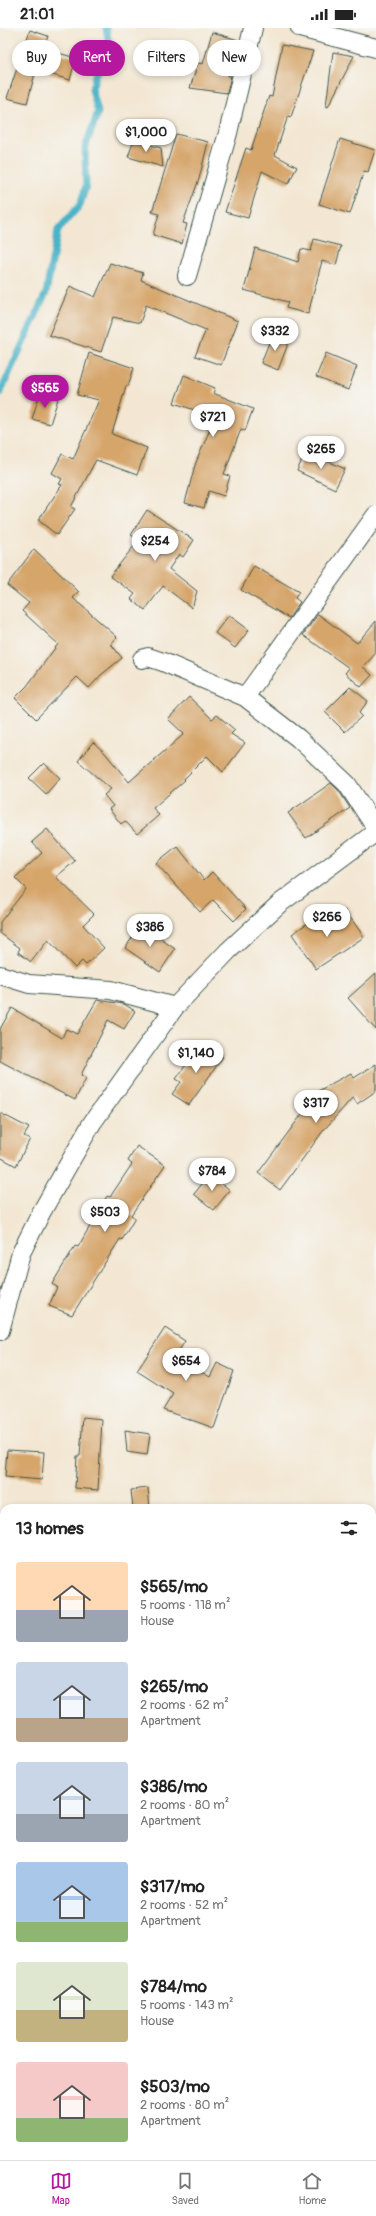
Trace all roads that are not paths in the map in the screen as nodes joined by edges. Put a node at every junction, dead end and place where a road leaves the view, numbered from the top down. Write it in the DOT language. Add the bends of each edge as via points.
graph roads {
  1 [pos="253,28"];
  2 [pos="300,28"];
  3 [pos="376,48"];
  4 [pos="187,276"];
  5 [pos="376,515"];
  6 [pos="142,659"];
  7 [pos="245,697"];
  8 [pos="376,828"];
  9 [pos="376,832"];
  10 [pos="0,975"];
  11 [pos="175,1007"];
  12 [pos="0,1330"];
  1 -- 4 [label="street" via="228,133"];
  2 -- 3 [label="street"];
  5 -- 7 [label="street"];
  6 -- 7 [label="street" via="148,657 163,662"];
  7 -- 8 [label="street" via="298,738 347,784"];
  9 -- 11 [label="street" via="279,904 228,951"];
  10 -- 11 [label="street" via="28,984 111,990"];
  11 -- 12 [label="street" via="92,1123 42,1211 21,1253"];
}
